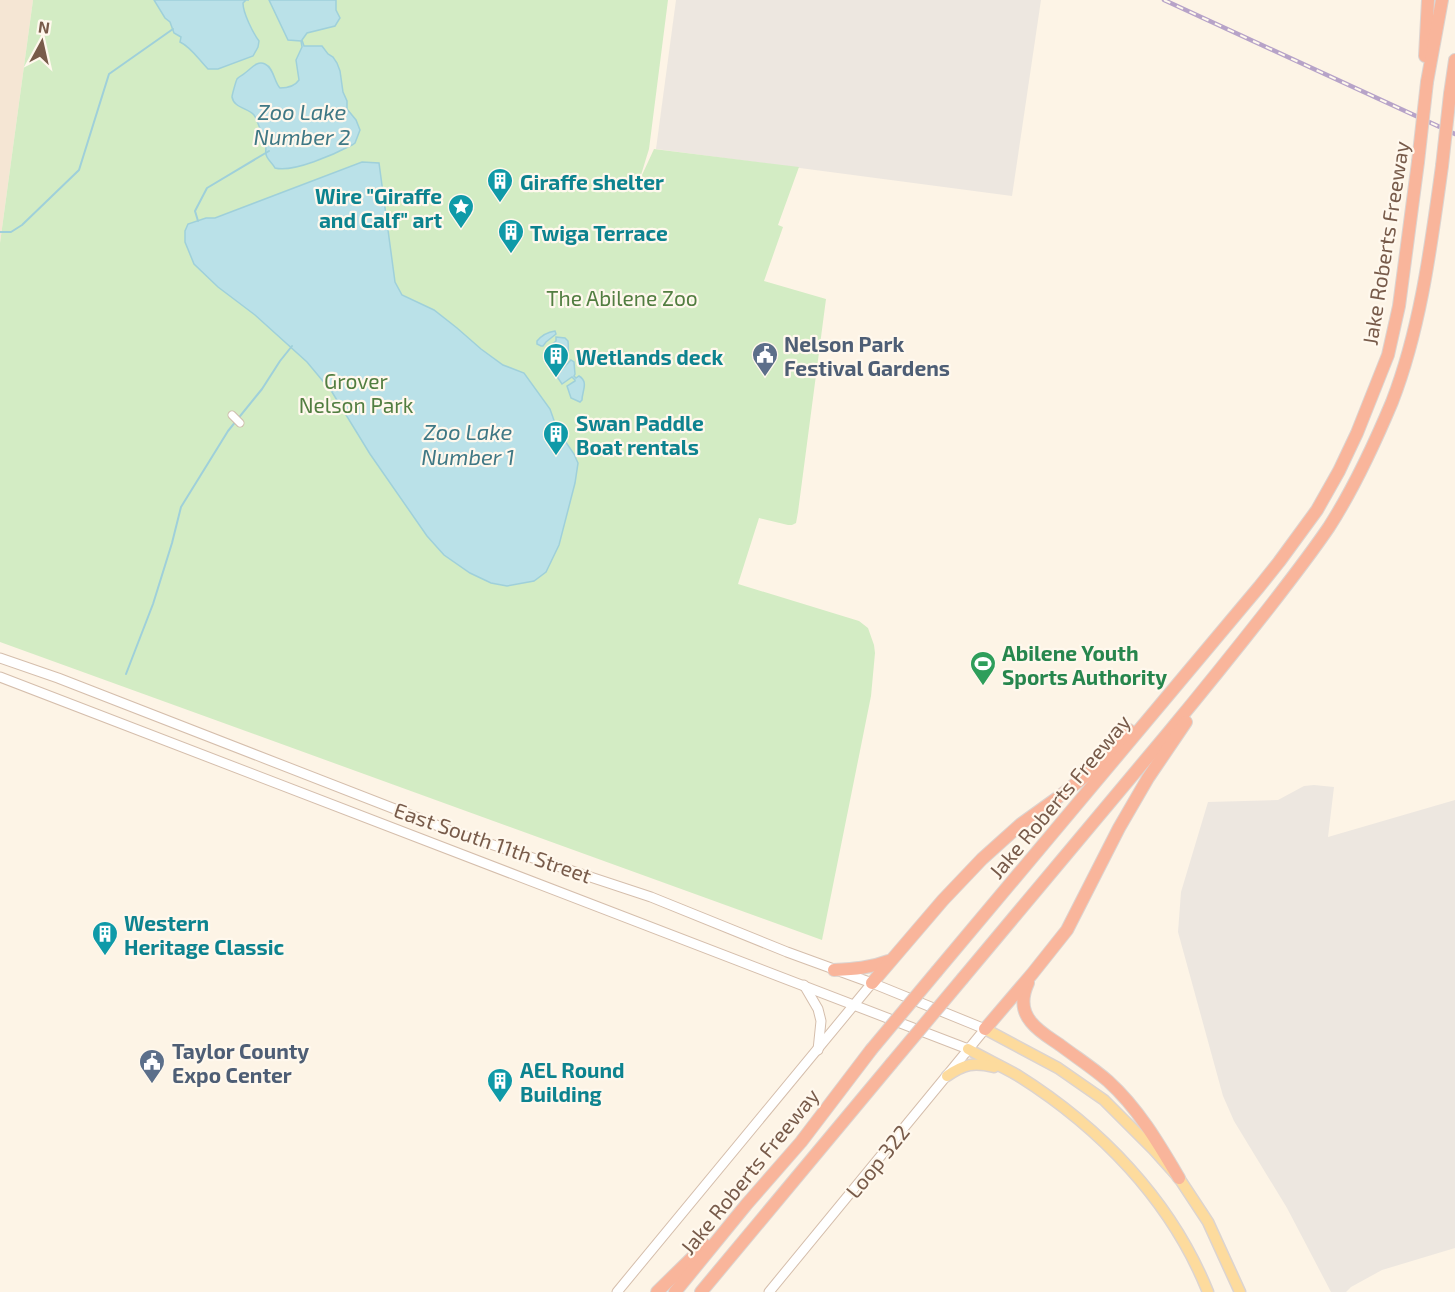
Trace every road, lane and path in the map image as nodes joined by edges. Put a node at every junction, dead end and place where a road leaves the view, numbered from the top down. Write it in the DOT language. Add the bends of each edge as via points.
graph roads {
  1 [pos="1428,0"];
  2 [pos="1442,0"];
  3 [pos="1455,60"];
  4 [pos="1427,82"];
  5 [pos="1453,98"];
  6 [pos="232,415"];
  7 [pos="240,423"];
  8 [pos="0,658"];
  9 [pos="1197,660"];
  10 [pos="1228,661"];
  11 [pos="0,676"];
  12 [pos="892,959"];
  13 [pos="834,970"];
  14 [pos="1032,974"];
  15 [pos="872,983"];
  16 [pos="804,985"];
  17 [pos="855,1004"];
  18 [pos="985,1029"];
  19 [pos="968,1049"];
  20 [pos="818,1050"];
  21 [pos="1007,1070"];
  22 [pos="947,1076"];
  23 [pos="1179,1178"];
  24 [pos="747,1205"];
  25 [pos="617,1292"];
  26 [pos="657,1292"];
  27 [pos="675,1292"];
  28 [pos="701,1292"];
  29 [pos="769,1292"];
  30 [pos="1208,1292"];
  31 [pos="1240,1292"];
  1 -- 4 [label="highway"];
  2 -- 4 [label="highway, Jake Roberts Freeway"];
  3 -- 5 [label="highway, Jake Roberts Freeway"];
  4 -- 9 [label="highway, Jake Roberts Freeway, bridge" via="1399,306 1388,355 1357,433 1317,510"];
  5 -- 10 [label="highway, Jake Roberts Freeway, bridge" via="1419,309 1392,399 1356,480 1329,526"];
  6 -- 7 [label="street"];
  8 -- 13 [label="main road, East South 11th Street" via="454,832 651,897"];
  9 -- 12 [label="highway" via="1084,777 1020,824 982,859"];
  9 -- 24 [label="highway, Jake Roberts Freeway, bridge" via="871,1050"];
  10 -- 14 [label="highway" via="1148,778 1067,930"];
  10 -- 28 [label="highway, Jake Roberts Freeway, bridge"];
  11 -- 16 [label="main road, East South 11th Street"];
  12 -- 13 [label="highway" via="860,969"];
  12 -- 15 [label="highway"];
  13 -- 15 [label="main road, East South 11th Street"];
  14 -- 18 [label="highway"];
  14 -- 23 [label="highway" via="1023,994 1030,1021 1125,1098"];
  15 -- 17 [label="main road"];
  15 -- 18 [label="main road, East South 11th Street"];
  16 -- 17 [label="main road, East South 11th Street"];
  16 -- 20 [label="main road" via="821,1021"];
  17 -- 19 [label="main road, East South 11th Street"];
  17 -- 20 [label="main road"];
  18 -- 19 [label="main road, Loop 322"];
  18 -- 23 [label="main road" via="1058,1068 1104,1100"];
  19 -- 21 [label="main road"];
  19 -- 22 [label="main road, Loop 322"];
  20 -- 25 [label="main road"];
  21 -- 22 [label="main road" via="971,1064"];
  21 -- 30 [label="main road" via="1051,1098 1107,1143 1171,1221"];
  22 -- 29 [label="main road, Loop 322"];
  23 -- 31 [label="main road" via="1208,1222"];
  24 -- 26 [label="highway"];
  24 -- 27 [label="highway, Jake Roberts Freeway"];
}
